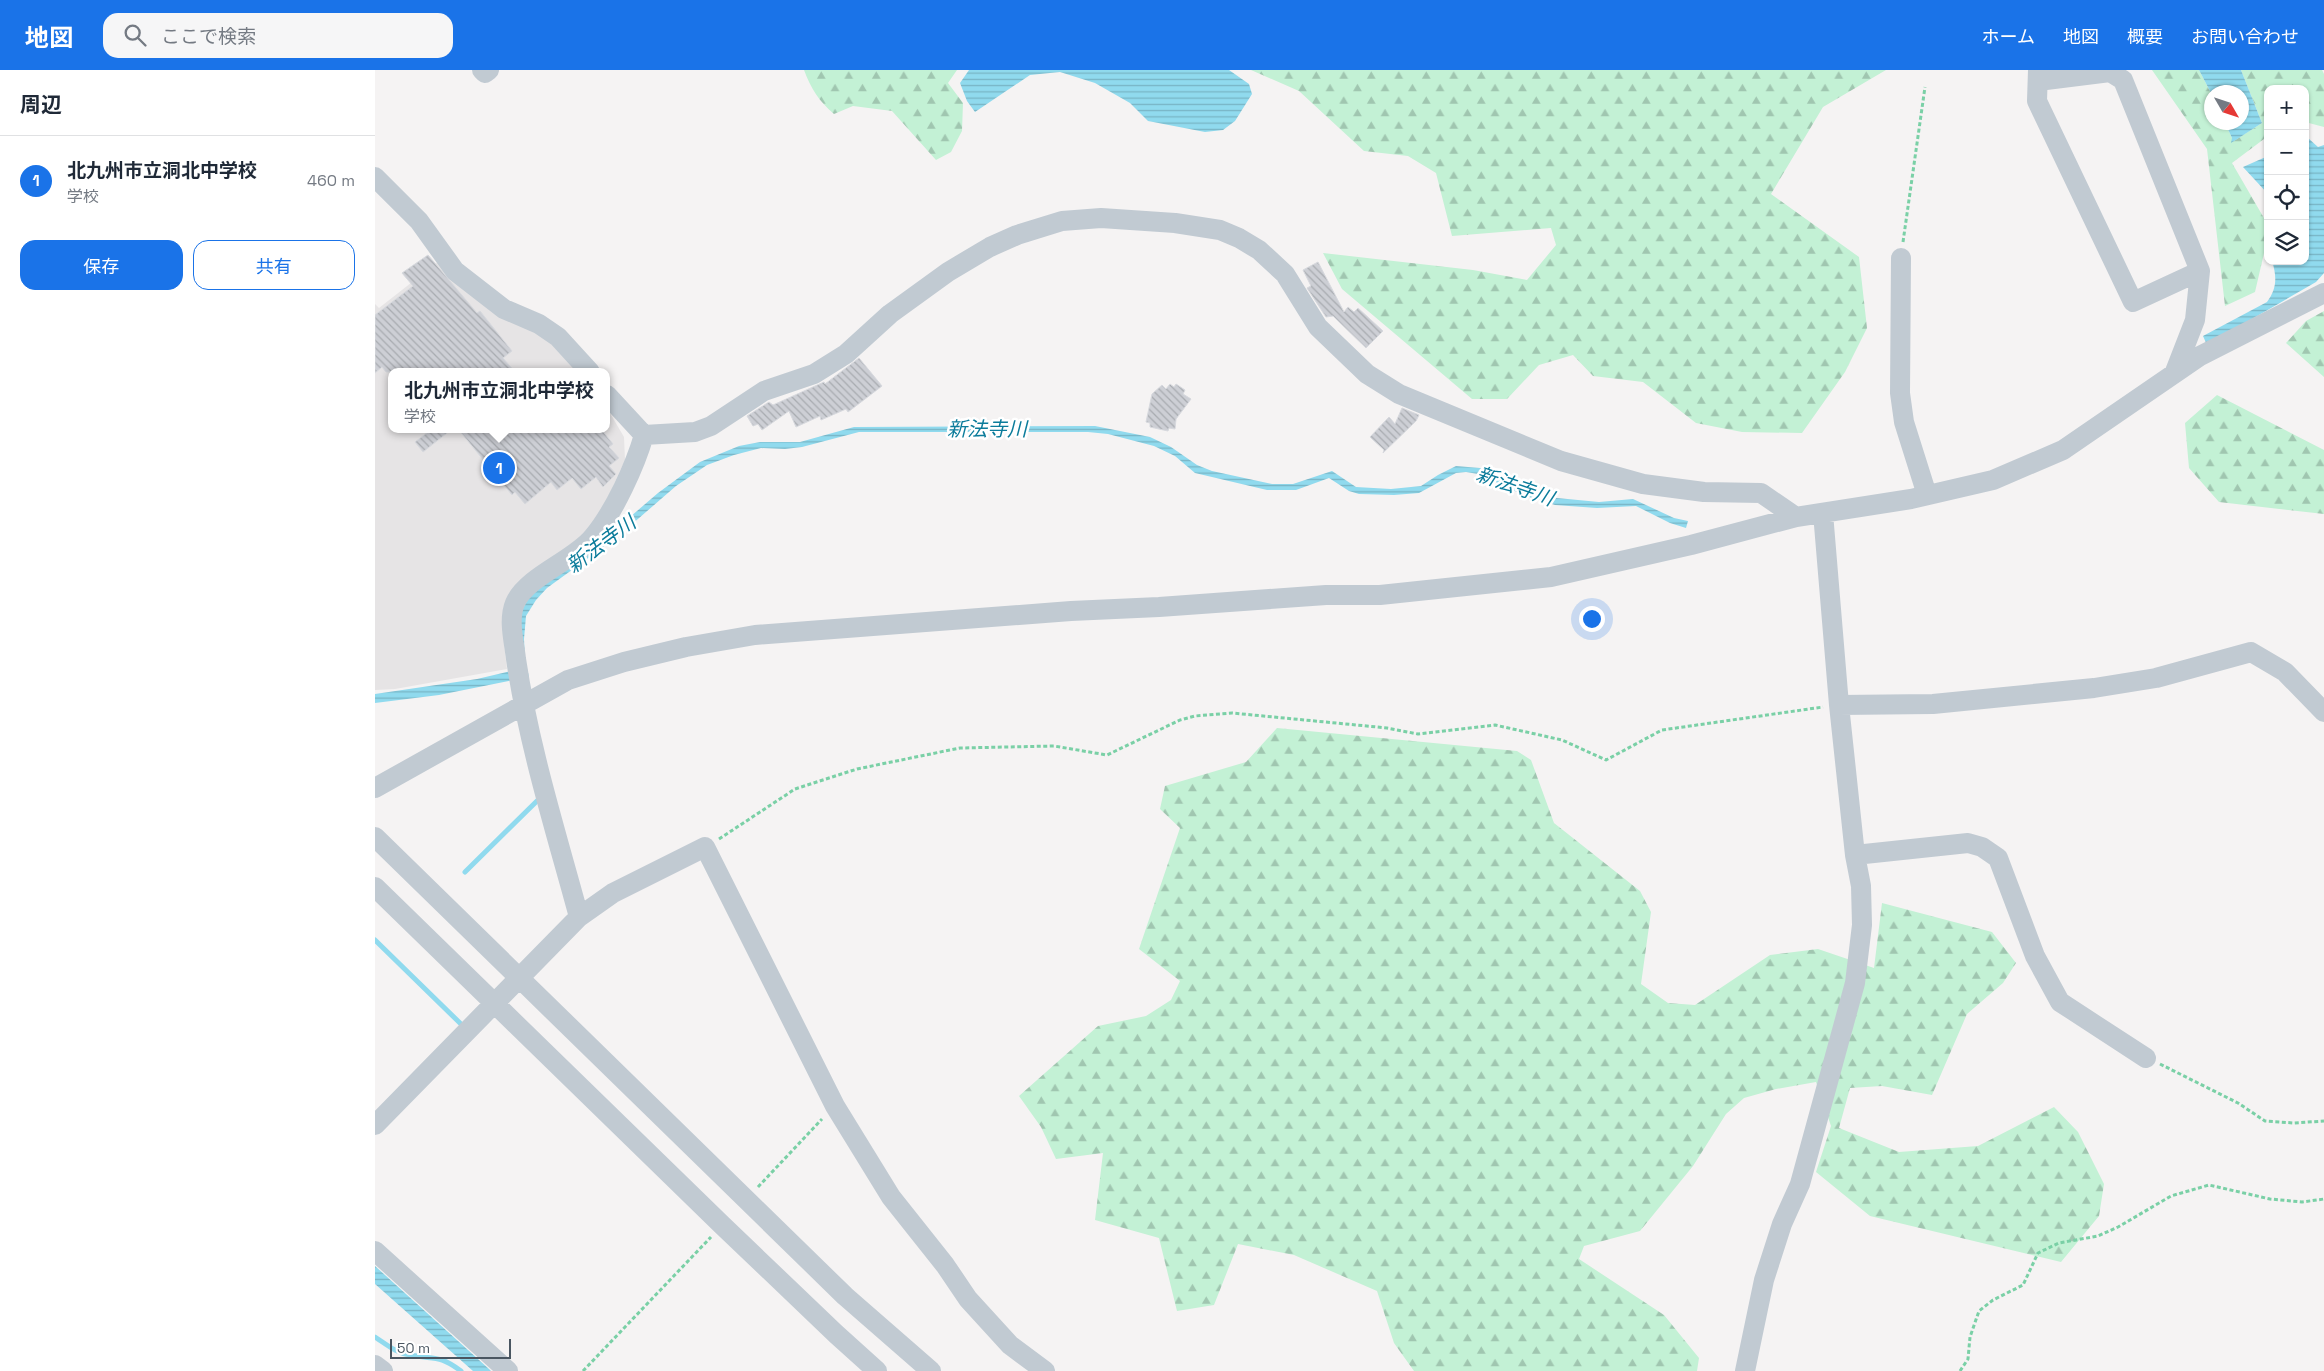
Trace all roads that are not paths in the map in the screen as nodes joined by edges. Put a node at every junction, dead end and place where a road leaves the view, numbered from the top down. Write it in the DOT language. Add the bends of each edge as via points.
graph roads {
  1 [pos="481,70"];
  2 [pos="489,70"];
  3 [pos="2038,75"];
  4 [pos="375,177"];
  5 [pos="1901,258"];
  6 [pos="2200,271"];
  7 [pos="2324,293"];
  8 [pos="586,368"];
  9 [pos="2174,374"];
  10 [pos="610,397"];
  11 [pos="644,435"];
  12 [pos="1927,495"];
  13 [pos="1823,513"];
  14 [pos="1796,517"];
  15 [pos="1839,705"];
  16 [pos="523,706"];
  17 [pos="2324,712"];
  18 [pos="375,788"];
  19 [pos="375,837"];
  20 [pos="1855,855"];
  21 [pos="375,887"];
  22 [pos="579,918"];
  23 [pos="519,976"];
  24 [pos="496,1003"];
  25 [pos="2146,1058"];
  26 [pos="375,1125"];
  27 [pos="375,1251"];
  28 [pos="375,1365"];
  29 [pos="383,1371"];
  30 [pos="508,1371"];
  31 [pos="877,1371"];
  32 [pos="931,1371"];
  33 [pos="1045,1371"];
  34 [pos="1745,1371"];
  1 -- 2 [label="street" via="485,73"];
  3 -- 6 [label="street" via="2110,72 2123,80"];
  3 -- 6 [label="street" via="2037,101 2133,302"];
  4 -- 8 [label="street" via="419,221 455,271 504,309 539,324 558,337"];
  5 -- 12 [label="street" via="1900,393 1905,422"];
  6 -- 9 [label="street" via="2195,320"];
  7 -- 9 [label="street" via="2199,356"];
  9 -- 12 [label="street" via="2063,450 1993,480"];
  10 -- 11 [label="street"];
  11 -- 14 [label="street" via="695,432 711,426 764,391 814,374 846,354 890,314 948,272 1017,235 1062,221 1101,218 1166,222 1220,230 1259,250 1285,274 1318,327 1367,374 1399,394 1561,461 1643,484 1704,492 1761,493"];
  11 -- 16 [label="street" via="623,487 593,538 533,582 515,602 511,623"];
  12 -- 13 [label="street"];
  13 -- 14 [label="street"];
  13 -- 15 [label="street"];
  14 -- 16 [label="street" via="1618,562 1533,579 1381,595 1326,595 1071,611 755,636 686,647 624,662 568,680"];
  15 -- 17 [label="street" via="1933,704 2094,688 2156,678 2251,652 2285,672"];
  15 -- 20 [label="street"];
  16 -- 18 [label="street"];
  16 -- 22 [label="street"];
  19 -- 23 [label="street"];
  20 -- 25 [label="street" via="1968,843 1982,847 1998,858 2035,956 2060,1002"];
  20 -- 34 [label="street" via="1861,886 1862,925 1855,983 1800,1184 1782,1224 1764,1280"];
  21 -- 24 [label="street"];
  22 -- 23 [label="street"];
  22 -- 33 [label="street" via="613,893 705,847 835,1106 891,1197 968,1299 1011,1345"];
  23 -- 24 [label="street"];
  23 -- 32 [label="street" via="845,1296"];
  24 -- 26 [label="street"];
  24 -- 31 [label="street" via="721,1225"];
  27 -- 30 [label="street"];
  28 -- 29 [label="street"];
}
